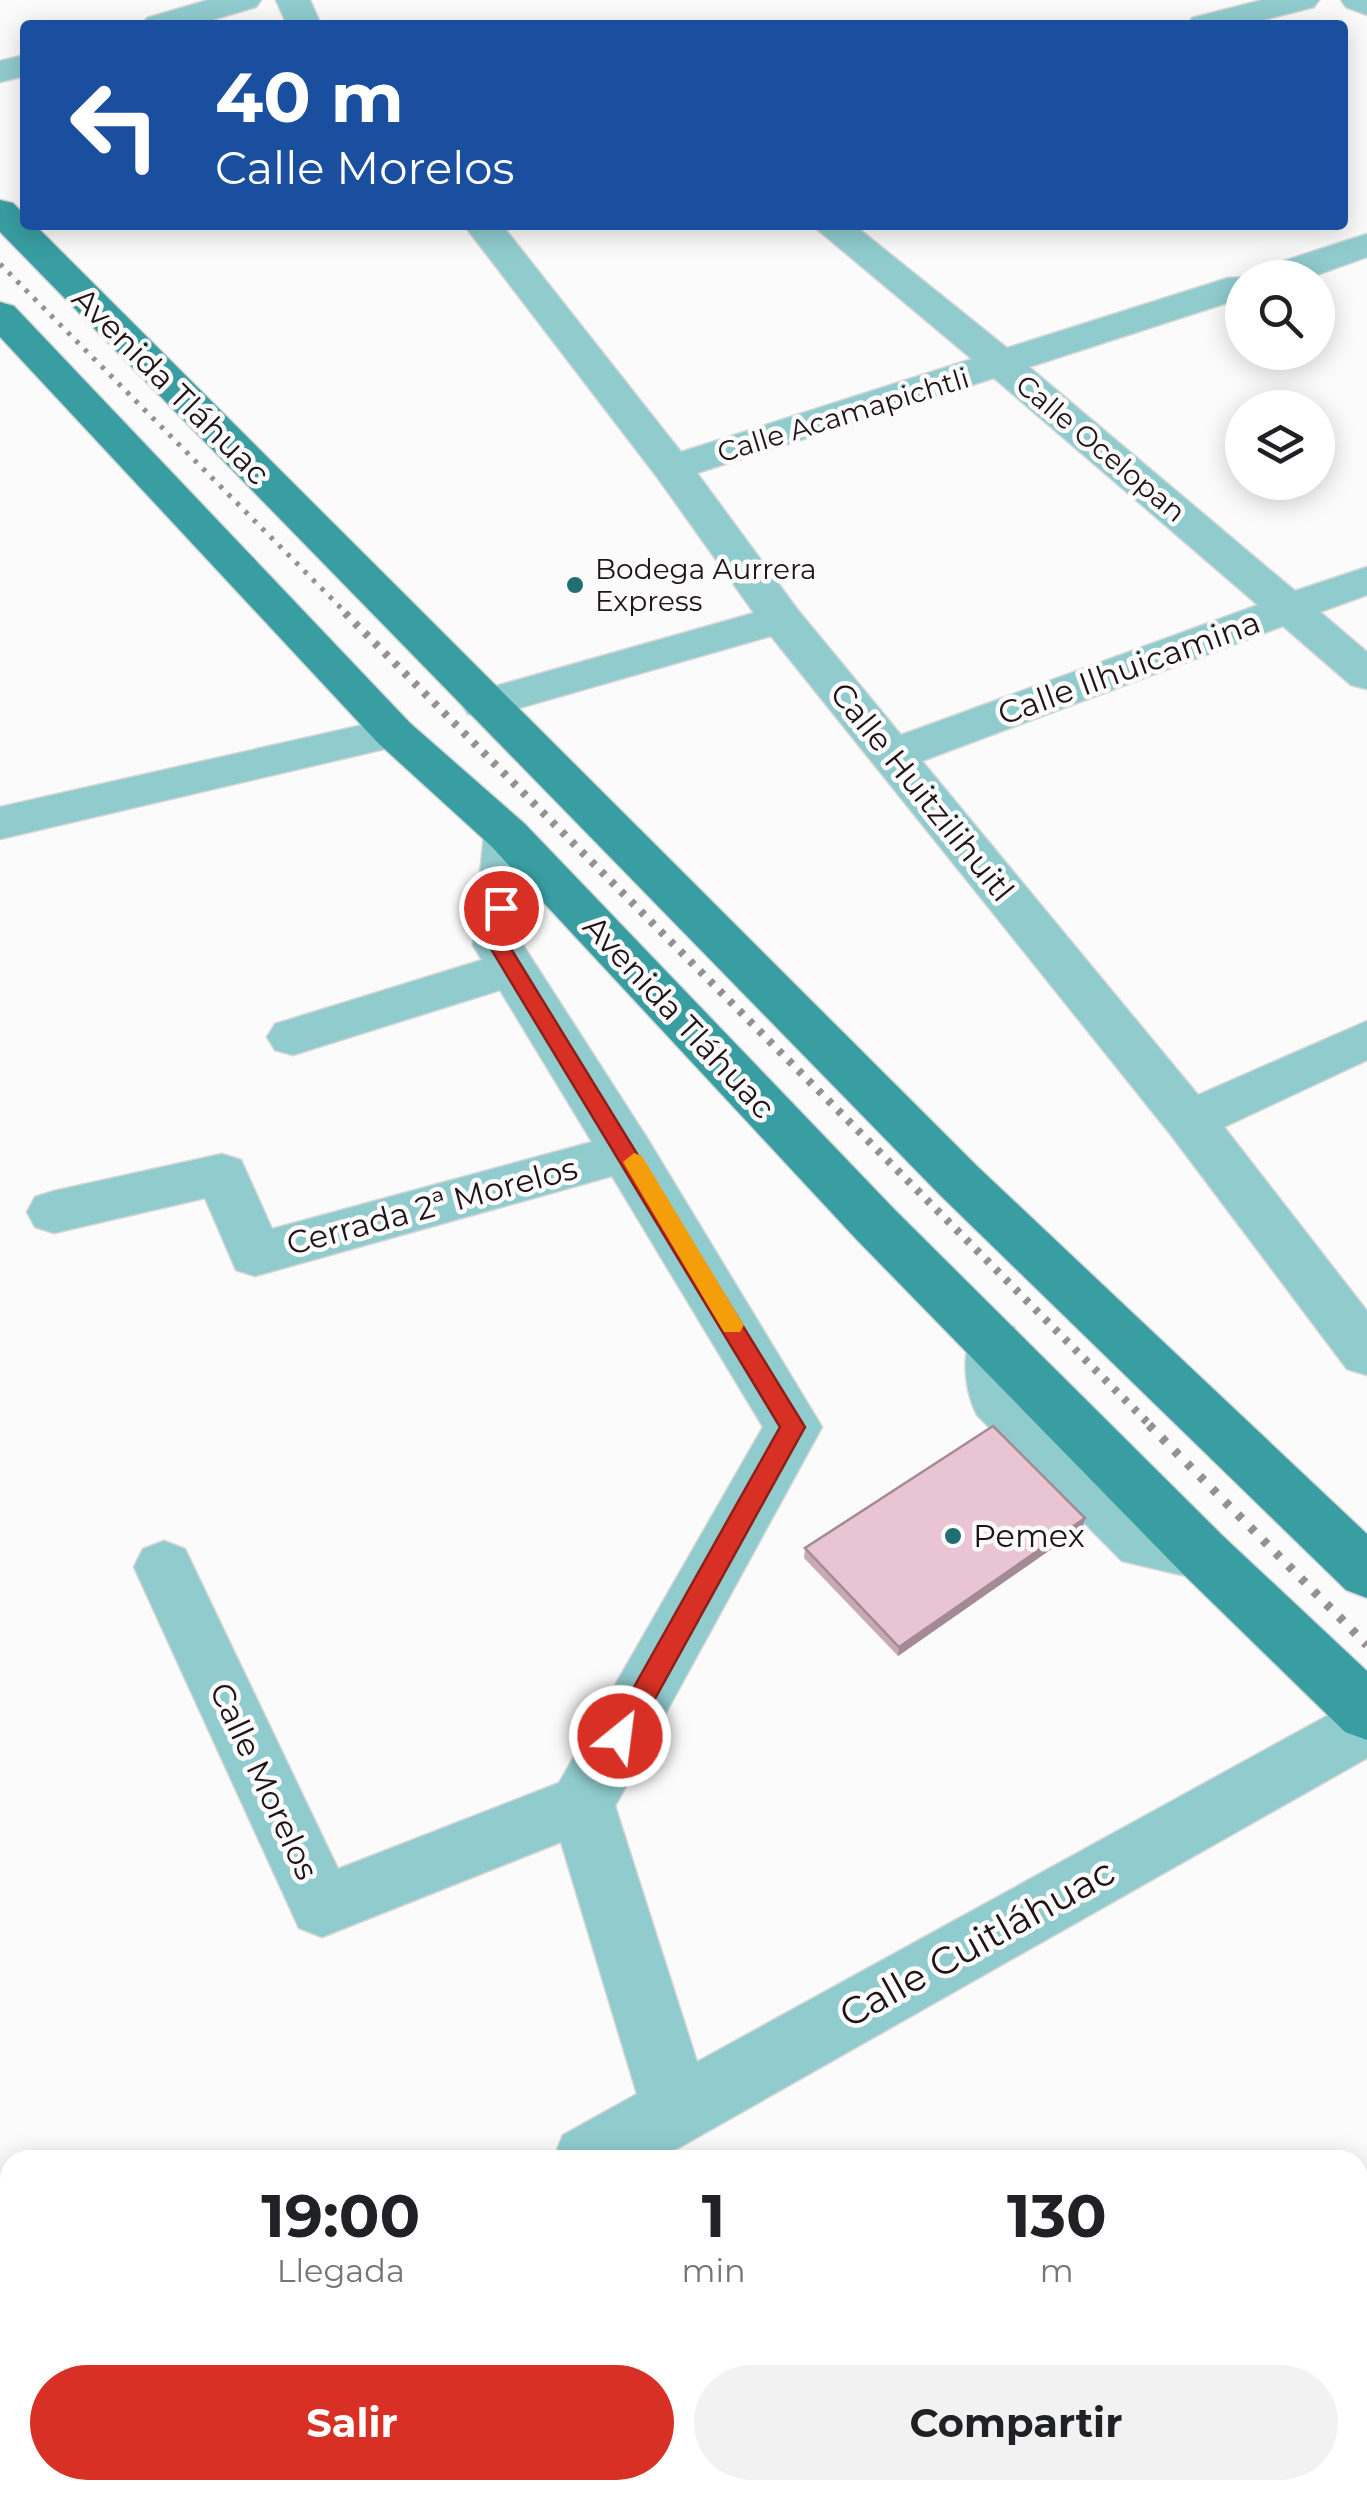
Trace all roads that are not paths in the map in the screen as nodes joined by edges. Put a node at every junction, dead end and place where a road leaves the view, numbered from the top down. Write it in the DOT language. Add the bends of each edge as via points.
graph roads {
  1 [pos="244,0"];
  2 [pos="1302,0"];
  3 [pos="1358,0"];
  4 [pos="1367,5"];
  5 [pos="176,20"];
  6 [pos="1224,20"];
  7 [pos="0,212"];
  8 [pos="487,230"];
  9 [pos="837,230"];
  10 [pos="1367,245"];
  11 [pos="1322,260"];
  12 [pos="1225,292"];
  13 [pos="0,314"];
  14 [pos="1003,366"];
  15 [pos="672,468"];
  16 [pos="1367,580"];
  17 [pos="1290,608"];
  18 [pos="782,618"];
  19 [pos="1367,675"];
  20 [pos="484,704"];
  21 [pos="394,733"];
  22 [pos="892,755"];
  23 [pos="0,823"];
  24 [pos="508,835"];
  25 [pos="512,968"];
  26 [pos="293,1037"];
  27 [pos="1367,1039"];
  28 [pos="1190,1122"];
  29 [pos="628,1152"];
  30 [pos="959,1181"];
  31 [pos="54,1212"];
  32 [pos="876,1225"];
  33 [pos="994,1344"];
  34 [pos="1367,1352"];
  35 [pos="1203,1555"];
  36 [pos="164,1567"];
  37 [pos="1367,1572"];
  38 [pos="1367,1712"];
  39 [pos="1367,1726"];
  40 [pos="582,1804"];
  41 [pos="677,2110"];
  42 [pos="612,2150"];
  1 -- 5 [label="street"];
  2 -- 6 [label="street"];
  3 -- 4 [label="street"];
  7 -- 20 [label="main road, Avenida Tláhuac"];
  8 -- 15 [label="street, Calle Huitzilihuitl"];
  9 -- 14 [label="street, Calle Ocelopan"];
  10 -- 11 [label="street"];
  12 -- 14 [label="street, Calle Acamapichtli"];
  13 -- 21 [label="main road, Avenida Tláhuac"];
  14 -- 15 [label="street, Calle Acamapichtli"];
  14 -- 17 [label="street, Calle Ocelopan"];
  15 -- 18 [label="street, Calle Huitzilihuitl"];
  16 -- 17 [label="street, Calle Ilhuicamina"];
  17 -- 19 [label="street, Calle Ocelopan"];
  17 -- 22 [label="street, Calle Ilhuicamina"];
  18 -- 20 [label="street"];
  18 -- 22 [label="street, Calle Huitzilihuitl"];
  20 -- 30 [label="main road, Avenida Tláhuac"];
  21 -- 23 [label="street"];
  21 -- 24 [label="main road, Avenida Tláhuac"];
  22 -- 28 [label="street, Calle Huitzilihuitl"];
  24 -- 25 [label="street" via="498,944"];
  24 -- 32 [label="main road, Avenida Tláhuac"];
  25 -- 26 [label="street"];
  25 -- 29 [label="street"];
  27 -- 28 [label="street"];
  28 -- 34 [label="street, Calle Huitzilihuitl"];
  29 -- 31 [label="street, Cerrada 2ª Morelos" via="255,1254 222,1174"];
  29 -- 40 [label="street" via="793,1427"];
  30 -- 32 [label="main road"];
  30 -- 37 [label="main road, Avenida Tláhuac"];
  32 -- 33 [label="main road, Avenida Tláhuac"];
  33 -- 35 [label="street" via="997,1399 1143,1542"];
  35 -- 38 [label="main road"];
  36 -- 40 [label="street, Calle Morelos" via="322,1906"];
  39 -- 41 [label="street, Calle Cuitláhuac"];
  40 -- 41 [label="street"];
  41 -- 42 [label="street, Calle Cuitláhuac"];
}
